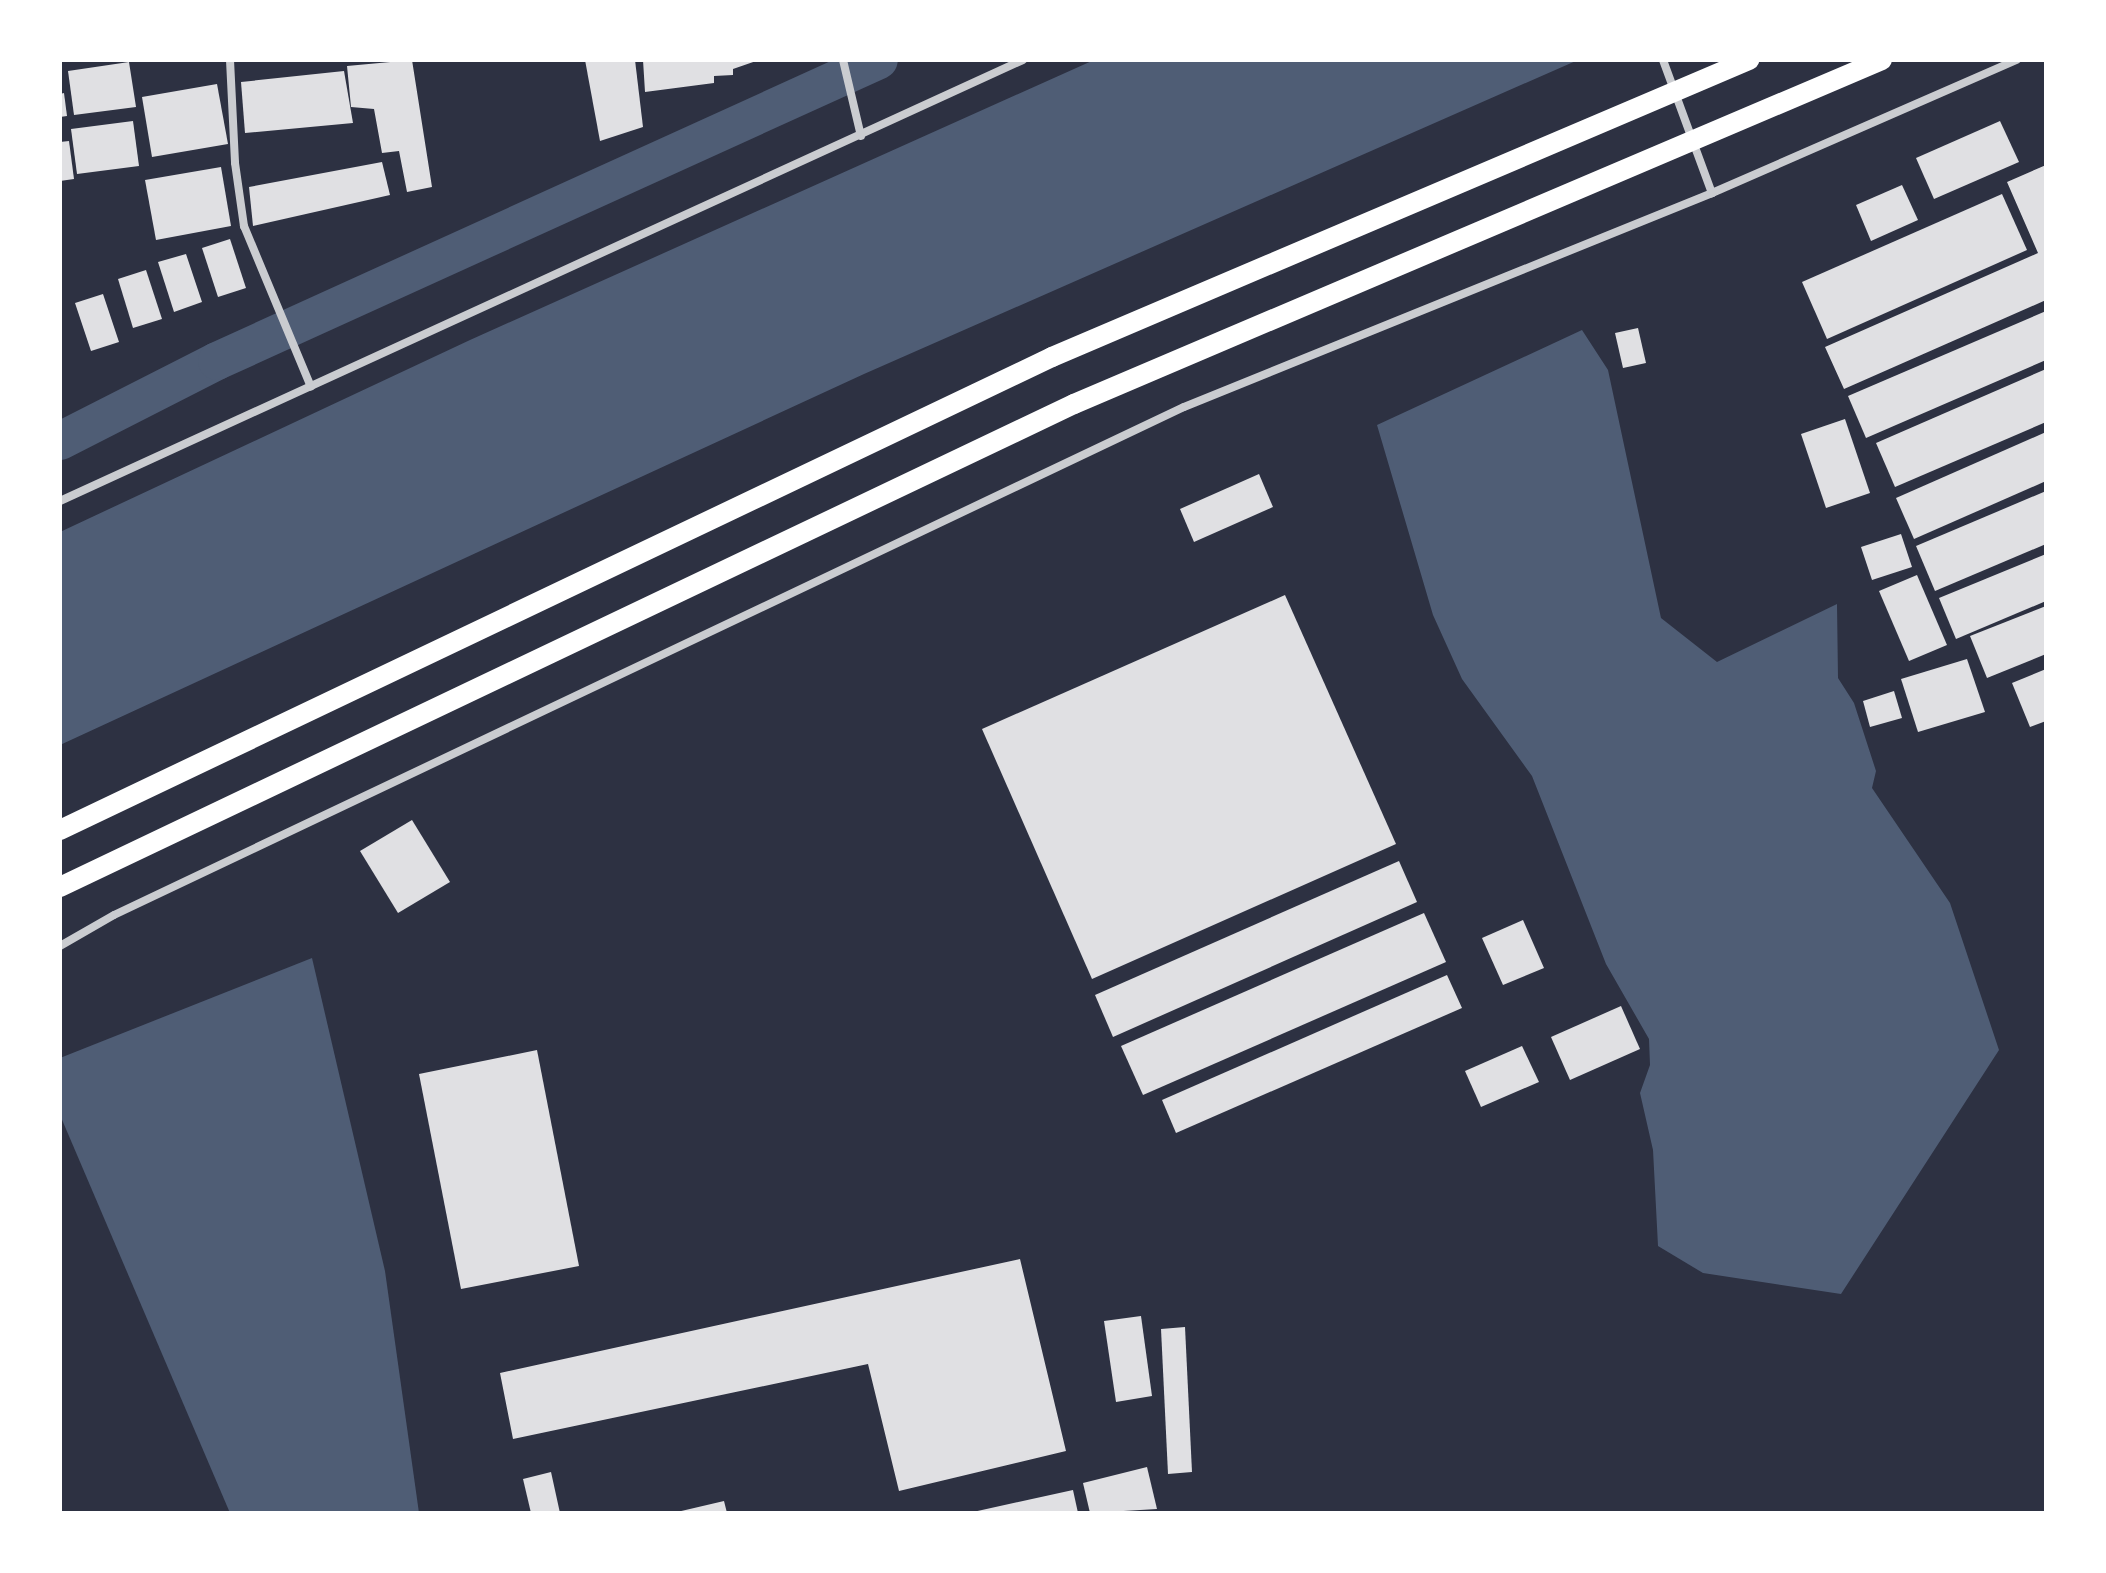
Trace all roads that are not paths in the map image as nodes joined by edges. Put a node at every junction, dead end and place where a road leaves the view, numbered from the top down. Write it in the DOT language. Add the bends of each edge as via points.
graph roads {
  1 [pos="230,60"];
  2 [pos="843,60"];
  3 [pos="1023,60"];
  4 [pos="1663,60"];
  5 [pos="1749,60"];
  6 [pos="1882,60"];
  7 [pos="2017,60"];
  8 [pos="861,136"];
  9 [pos="1712,193"];
  10 [pos="311,387"];
  11 [pos="60,501"];
  12 [pos="60,830"];
  13 [pos="60,887"];
  14 [pos="60,946"];
  1 -- 10 [label="street" via="244,226"];
  2 -- 8 [label="street"];
  3 -- 8 [label="street"];
  4 -- 9 [label="street"];
  5 -- 12 [label="main road" via="1052,357"];
  6 -- 13 [label="main road" via="1074,404"];
  7 -- 9 [label="street"];
  8 -- 10 [label="street"];
  9 -- 14 [label="street" via="1184,407 114,915"];
  10 -- 11 [label="street"];
}
